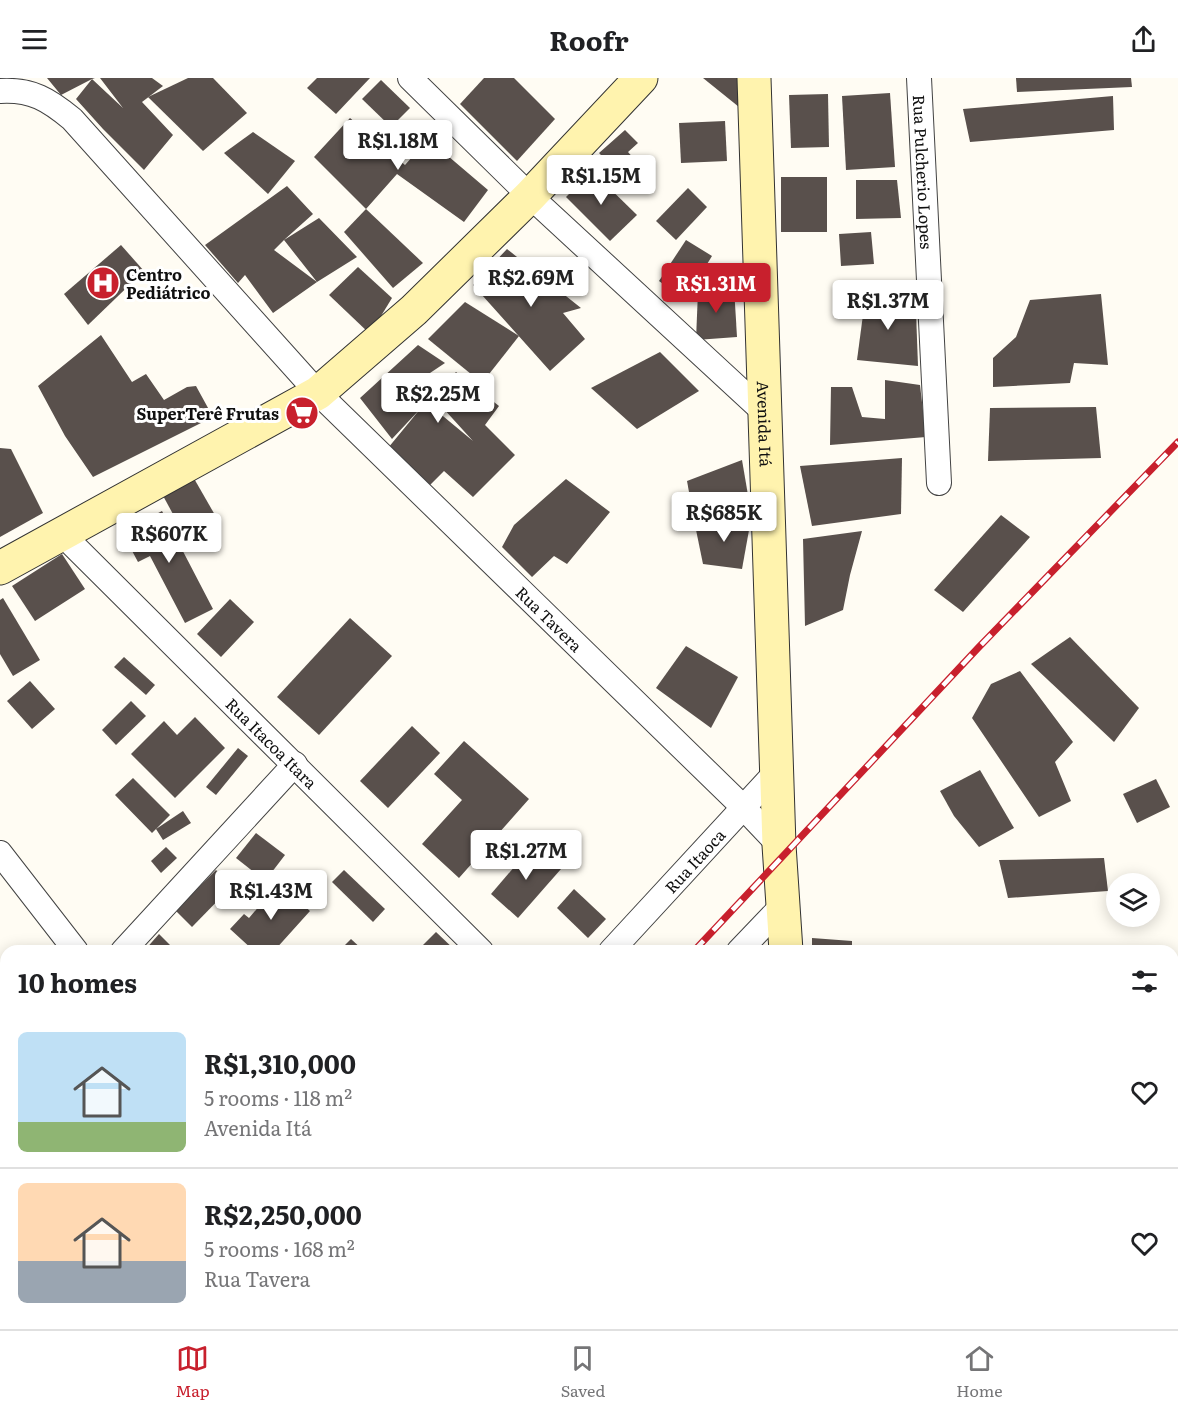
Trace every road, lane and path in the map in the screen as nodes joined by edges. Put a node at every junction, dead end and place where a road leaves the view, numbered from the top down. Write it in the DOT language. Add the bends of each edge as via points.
graph roads {
  1 [pos="411,78"];
  2 [pos="641,78"];
  3 [pos="754,78"];
  4 [pos="919,78"];
  5 [pos="0,92"];
  6 [pos="530,196"];
  7 [pos="318,393"];
  8 [pos="765,413"];
  9 [pos="939,483"];
  10 [pos="62,534"];
  11 [pos="0,568"];
  12 [pos="295,764"];
  13 [pos="777,771"];
  14 [pos="744,808"];
  15 [pos="779,845"];
  16 [pos="0,853"];
  17 [pos="783,905"];
  18 [pos="71,945"];
  19 [pos="129,945"];
  20 [pos="475,945"];
  21 [pos="617,945"];
  22 [pos="745,945"];
  23 [pos="786,945"];
  1 -- 6 [label="street"];
  2 -- 6 [label="main road"];
  3 -- 8 [label="main road, Avenida Itá"];
  4 -- 9 [label="street, Rua Pulcherio Lopes"];
  5 -- 7 [label="street, Rua Tavera" via="34,94 72,119"];
  6 -- 7 [label="main road" via="414,310"];
  6 -- 8 [label="street"];
  7 -- 10 [label="main road"];
  7 -- 14 [label="street, Rua Tavera"];
  8 -- 13 [label="main road, Avenida Itá"];
  10 -- 11 [label="main road"];
  10 -- 12 [label="street, Rua Itacoa Itara"];
  12 -- 19 [label="street"];
  12 -- 20 [label="street, Rua Itacoa Itara"];
  13 -- 14 [label="street, Rua Itaoca"];
  13 -- 15 [label="main road, Avenida Itá"];
  14 -- 15 [label="street, Rua Tavera"];
  14 -- 21 [label="street, Rua Itaoca"];
  15 -- 17 [label="main road, Avenida Itá"];
  16 -- 18 [label="street"];
  17 -- 22 [label="street"];
  17 -- 23 [label="main road, Avenida Itá"];
}
